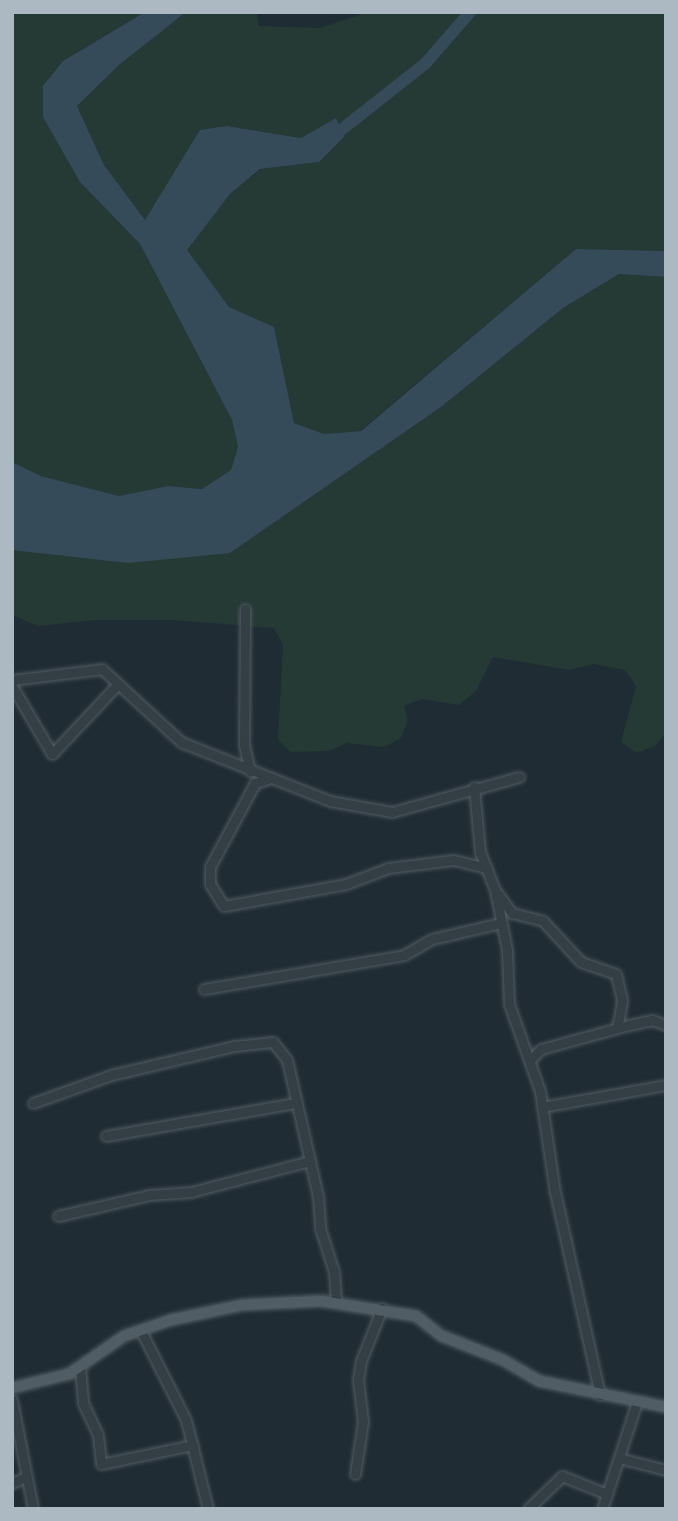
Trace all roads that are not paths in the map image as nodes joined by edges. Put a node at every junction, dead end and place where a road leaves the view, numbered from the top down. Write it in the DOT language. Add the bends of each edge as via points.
graph roads {
  1 [pos="245,609"];
  2 [pos="12,680"];
  3 [pos="118,684"];
  4 [pos="12,686"];
  5 [pos="250,771"];
  6 [pos="519,777"];
  7 [pos="269,779"];
  8 [pos="474,787"];
  9 [pos="487,868"];
  10 [pos="495,890"];
  11 [pos="501,923"];
  12 [pos="204,989"];
  13 [pos="666,1025"];
  14 [pos="617,1028"];
  15 [pos="530,1060"];
  16 [pos="666,1085"];
  17 [pos="33,1103"];
  18 [pos="296,1103"];
  19 [pos="542,1107"];
  20 [pos="106,1136"];
  21 [pos="310,1161"];
  22 [pos="58,1216"];
  23 [pos="335,1302"];
  24 [pos="382,1308"];
  25 [pos="141,1331"];
  26 [pos="80,1367"];
  27 [pos="12,1388"];
  28 [pos="600,1395"];
  29 [pos="12,1400"];
  30 [pos="637,1402"];
  31 [pos="666,1407"];
  32 [pos="193,1445"];
  33 [pos="619,1458"];
  34 [pos="666,1470"];
  35 [pos="355,1474"];
  36 [pos="26,1477"];
  37 [pos="12,1483"];
  38 [pos="607,1494"];
  39 [pos="33,1509"];
  40 [pos="208,1509"];
  41 [pos="528,1509"];
  42 [pos="601,1509"];
  1 -- 5 [label="street" via="244,745"];
  2 -- 3 [label="street" via="102,669"];
  3 -- 4 [label="street" via="52,754"];
  3 -- 5 [label="street" via="181,742"];
  5 -- 7 [label="street"];
  6 -- 8 [label="street"];
  7 -- 8 [label="street" via="318,798 388,812"];
  7 -- 9 [label="street" via="255,783 210,867 210,884 224,906 346,884 388,868 454,860"];
  8 -- 9 [label="street" via="477,832"];
  9 -- 10 [label="street"];
  10 -- 11 [label="street"];
  10 -- 14 [label="street" via="512,913 543,921 581,962 616,974 622,1001"];
  11 -- 12 [label="street" via="432,939 404,955"];
  11 -- 15 [label="street" via="509,1004"];
  13 -- 14 [label="street" via="652,1020"];
  14 -- 15 [label="street" via="541,1049"];
  15 -- 19 [label="street"];
  16 -- 19 [label="street"];
  17 -- 18 [label="street" via="111,1075 269,1041 279,1046 287,1060"];
  18 -- 20 [label="street"];
  18 -- 21 [label="street"];
  19 -- 28 [label="street" via="555,1192"];
  21 -- 22 [label="street" via="203,1190 149,1195"];
  21 -- 23 [label="street" via="320,1228 334,1272"];
  23 -- 24 [label="main road"];
  23 -- 25 [label="main road" via="242,1305"];
  24 -- 28 [label="main road" via="426,1320 442,1336 503,1360 539,1381"];
  24 -- 35 [label="street" via="361,1361 358,1380 363,1422"];
  25 -- 26 [label="main road" via="107,1346"];
  25 -- 32 [label="street" via="183,1411"];
  26 -- 27 [label="main road"];
  26 -- 32 [label="street" via="83,1403 98,1435 101,1464"];
  28 -- 30 [label="main road"];
  29 -- 36 [label="street"];
  30 -- 31 [label="main road"];
  30 -- 33 [label="street"];
  32 -- 40 [label="street"];
  33 -- 34 [label="street"];
  33 -- 38 [label="street"];
  36 -- 37 [label="street"];
  36 -- 39 [label="street"];
  38 -- 41 [label="street" via="562,1476"];
  38 -- 42 [label="street"];
}
